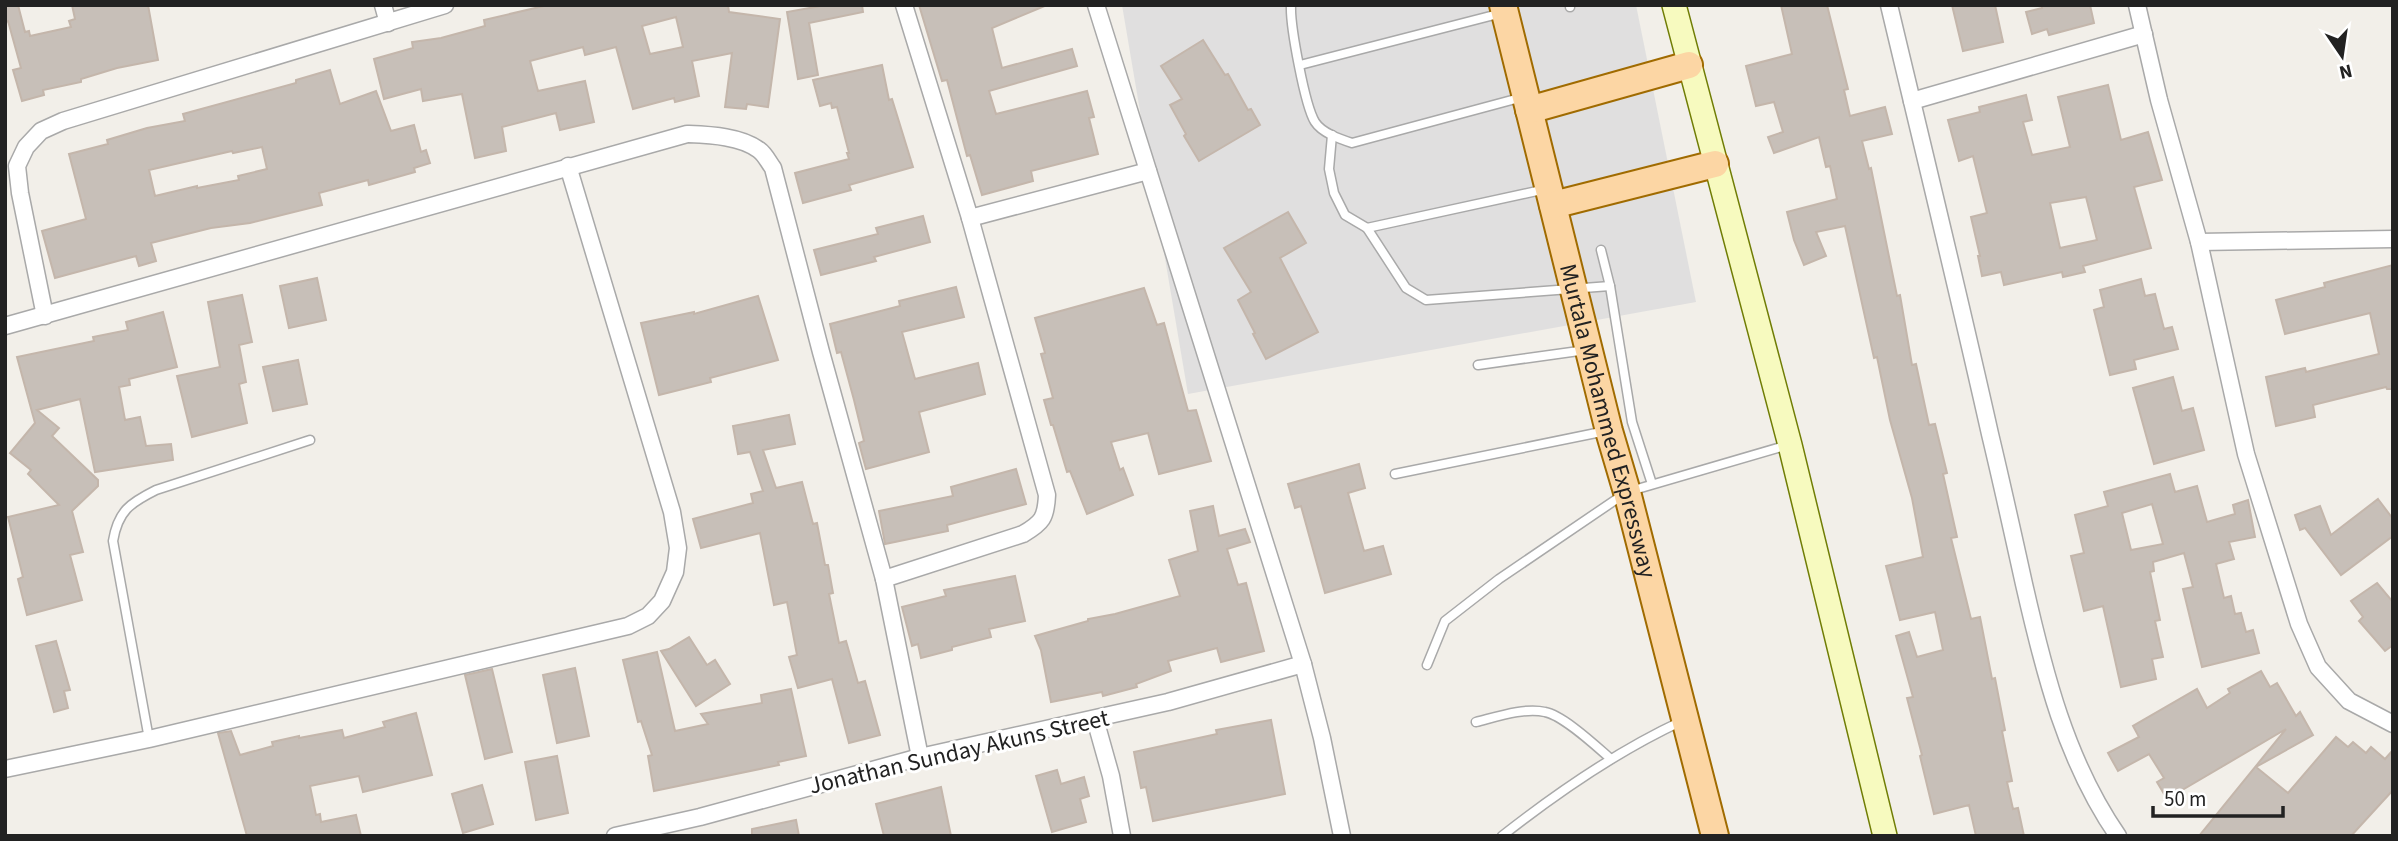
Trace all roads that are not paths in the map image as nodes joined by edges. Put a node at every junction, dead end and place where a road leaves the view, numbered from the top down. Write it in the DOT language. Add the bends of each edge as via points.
graph roads {
  1 [pos="383,5"];
  2 [pos="445,5"];
  3 [pos="904,5"];
  4 [pos="1096,5"];
  5 [pos="1291,5"];
  6 [pos="1674,5"];
  7 [pos="1889,5"];
  8 [pos="2137,5"];
  9 [pos="1503,9"];
  10 [pos="388,23"];
  11 [pos="2144,34"];
  12 [pos="1300,65"];
  13 [pos="1689,65"];
  14 [pos="1912,101"];
  15 [pos="1527,103"];
  16 [pos="1332,135"];
  17 [pos="1715,164"];
  18 [pos="568,166"];
  19 [pos="1148,171"];
  20 [pos="1550,197"];
  21 [pos="970,218"];
  22 [pos="1367,228"];
  23 [pos="2393,239"];
  24 [pos="2199,242"];
  25 [pos="1601,250"];
  26 [pos="1610,286"];
  27 [pos="1574,290"];
  28 [pos="45,316"];
  29 [pos="5,326"];
  30 [pos="1589,350"];
  31 [pos="1478,365"];
  32 [pos="1609,431"];
  33 [pos="310,440"];
  34 [pos="1790,445"];
  35 [pos="1395,474"];
  36 [pos="1652,484"];
  37 [pos="1627,492"];
  38 [pos="884,579"];
  39 [pos="1303,664"];
  40 [pos="1427,665"];
  41 [pos="1096,719"];
  42 [pos="1685,720"];
  43 [pos="1476,722"];
  44 [pos="2393,724"];
  45 [pos="149,739"];
  46 [pos="920,757"];
  47 [pos="1611,759"];
  48 [pos="5,769"];
  49 [pos="615,836"];
  50 [pos="1122,836"];
  51 [pos="1342,836"];
  52 [pos="1502,836"];
  53 [pos="1715,836"];
  54 [pos="1885,836"];
  55 [pos="2118,836"];
  1 -- 10 [label="street"];
  2 -- 10 [label="street"];
  3 -- 21 [label="street"];
  4 -- 19 [label="street"];
  5 -- 12 [label="lane"];
  6 -- 13 [label="main road"];
  7 -- 14 [label="street"];
  8 -- 11 [label="street"];
  9 -- 12 [label="lane"];
  9 -- 15 [label="main road, Murtala Mohammed Expressway"];
  10 -- 28 [label="street" via="41,131 17,166"];
  11 -- 14 [label="street"];
  11 -- 24 [label="street"];
  12 -- 16 [label="lane" via="1315,123"];
  13 -- 15 [label="main road"];
  13 -- 17 [label="main road"];
  14 -- 55 [label="street" via="2041,656 2059,719 2105,818"];
  15 -- 16 [label="lane" via="1352,143"];
  15 -- 20 [label="main road, Murtala Mohammed Expressway"];
  16 -- 22 [label="lane" via="1329,169 1334,193 1345,215"];
  17 -- 20 [label="main road"];
  17 -- 34 [label="main road"];
  18 -- 28 [label="street"];
  18 -- 38 [label="street" via="687,134 745,142 761,151 773,168"];
  18 -- 45 [label="street" via="672,512 678,548 675,572 662,601 648,616 628,625"];
  19 -- 21 [label="street"];
  19 -- 39 [label="street"];
  20 -- 22 [label="lane"];
  20 -- 27 [label="main road, Murtala Mohammed Expressway"];
  21 -- 38 [label="street" via="1047,495 1046,513 1023,534"];
  22 -- 27 [label="lane" via="1406,288 1426,300"];
  23 -- 24 [label="street"];
  24 -- 44 [label="street" via="2246,454 2299,625 2318,667 2349,701"];
  25 -- 26 [label="lane"];
  26 -- 27 [label="lane"];
  26 -- 36 [label="lane" via="1632,422"];
  27 -- 30 [label="main road, Murtala Mohammed Expressway"];
  28 -- 29 [label="street"];
  30 -- 31 [label="lane"];
  30 -- 32 [label="main road, Murtala Mohammed Expressway"];
  32 -- 35 [label="lane"];
  32 -- 37 [label="main road, Murtala Mohammed Expressway"];
  33 -- 45 [label="lane" via="156,490 136,500 117,521 113,541"];
  34 -- 36 [label="lane"];
  34 -- 54 [label="main road"];
  36 -- 37 [label="lane"];
  37 -- 40 [label="lane" via="1466,603 1446,621"];
  37 -- 42 [label="main road, Murtala Mohammed Expressway"];
  38 -- 46 [label="street"];
  39 -- 41 [label="street, Jonathan Sunday Akuns Street"];
  39 -- 51 [label="street"];
  41 -- 46 [label="street, Jonathan Sunday Akuns Street"];
  41 -- 50 [label="street"];
  42 -- 47 [label="lane"];
  42 -- 53 [label="main road, Murtala Mohammed Expressway"];
  43 -- 47 [label="lane" via="1511,713 1546,712 1580,732"];
  45 -- 48 [label="street"];
  46 -- 49 [label="street, Jonathan Sunday Akuns Street"];
  47 -- 52 [label="lane"];
}
